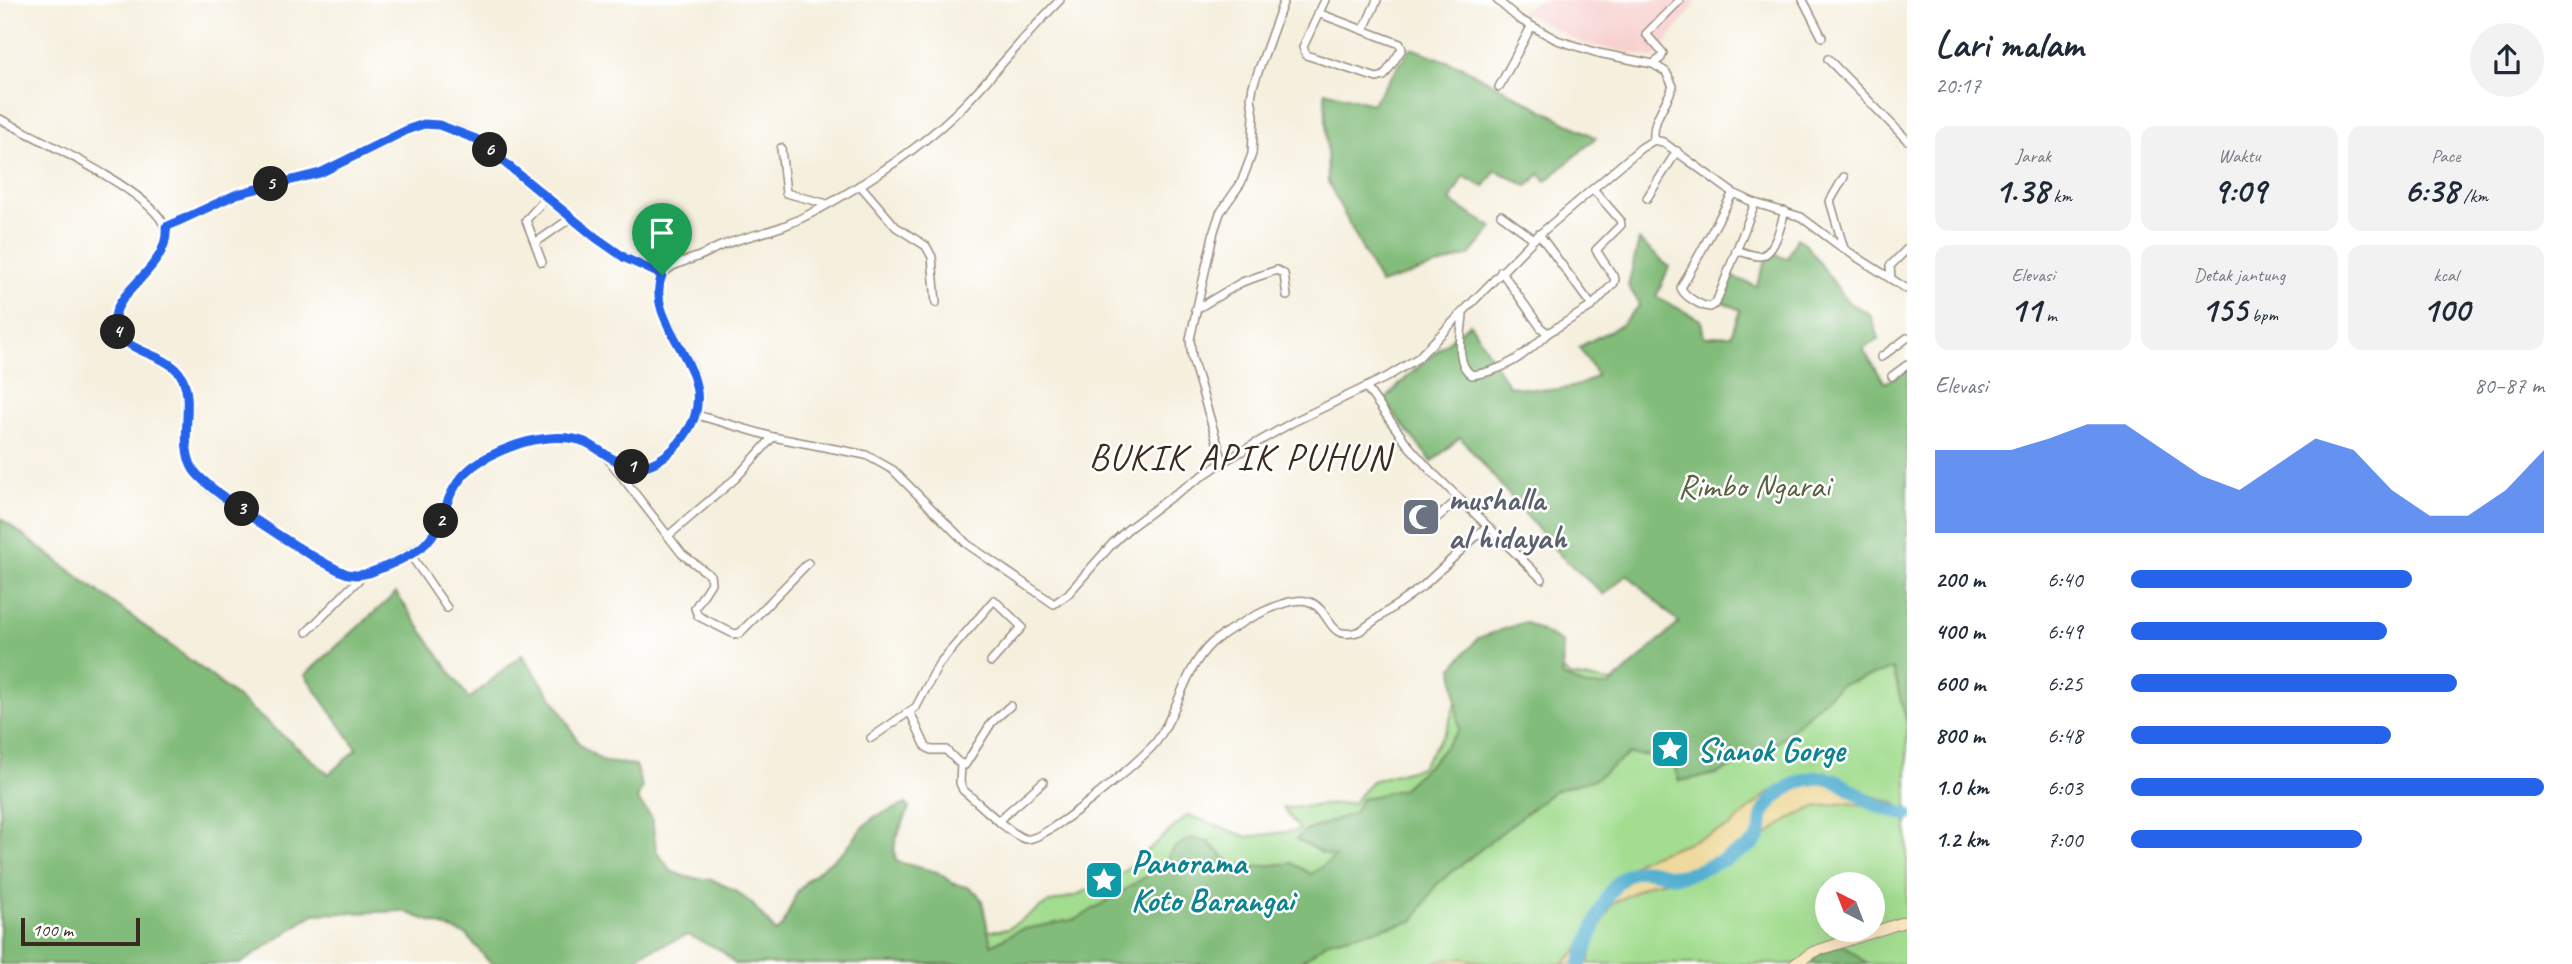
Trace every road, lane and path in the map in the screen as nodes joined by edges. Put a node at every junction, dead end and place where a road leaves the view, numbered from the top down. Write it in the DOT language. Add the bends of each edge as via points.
graph roads {
  1 [pos="1060,0"];
  2 [pos="1284,0"];
  3 [pos="1325,0"];
  4 [pos="1377,0"];
  5 [pos="1497,0"];
  6 [pos="1680,0"];
  7 [pos="1803,0"];
  8 [pos="1318,13"];
  9 [pos="1531,27"];
  10 [pos="1364,29"];
  11 [pos="1822,37"];
  12 [pos="1828,59"];
  13 [pos="1653,64"];
  14 [pos="1499,87"];
  15 [pos="0,119"];
  16 [pos="1654,140"];
  17 [pos="1907,140"];
  18 [pos="781,148"];
  19 [pos="1677,151"];
  20 [pos="1844,177"];
  21 [pos="860,185"];
  22 [pos="1593,189"];
  23 [pos="1733,194"];
  24 [pos="546,198"];
  25 [pos="1647,198"];
  26 [pos="1755,203"];
  27 [pos="827,204"];
  28 [pos="1785,211"];
  29 [pos="1501,215"];
  30 [pos="571,218"];
  31 [pos="166,227"];
  32 [pos="1536,236"];
  33 [pos="535,243"];
  34 [pos="1845,249"];
  35 [pos="1907,249"];
  36 [pos="1736,250"];
  37 [pos="542,262"];
  38 [pos="1890,266"];
  39 [pos="1501,271"];
  40 [pos="1882,272"];
  41 [pos="662,275"];
  42 [pos="1891,279"];
  43 [pos="1907,289"];
  44 [pos="1287,296"];
  45 [pos="936,303"];
  46 [pos="1592,306"];
  47 [pos="1195,310"];
  48 [pos="1463,314"];
  49 [pos="1548,333"];
  50 [pos="1907,338"];
  51 [pos="1881,357"];
  52 [pos="1907,365"];
  53 [pos="1892,376"];
  54 [pos="1366,387"];
  55 [pos="697,415"];
  56 [pos="773,437"];
  57 [pos="601,451"];
  58 [pos="1223,462"];
  59 [pos="1459,499"];
  60 [pos="1432,522"];
  61 [pos="1487,526"];
  62 [pos="669,535"];
  63 [pos="410,554"];
  64 [pos="808,563"];
  65 [pos="363,574"];
  66 [pos="1542,579"];
  67 [pos="447,608"];
  68 [pos="307,632"];
  69 [pos="992,663"];
  70 [pos="1010,706"];
  71 [pos="910,712"];
  72 [pos="871,738"];
  73 [pos="961,764"];
  74 [pos="1043,782"];
  75 [pos="999,820"];
  76 [pos="1907,921"];
  77 [pos="1795,964"];
  1 -- 21 [label="street" via="954,115"];
  2 -- 47 [label="street" via="1253,86 1252,154 1241,183 1220,213"];
  3 -- 8 [label="street"];
  4 -- 10 [label="street"];
  5 -- 9 [label="street"];
  6 -- 13 [label="street" via="1646,34 1663,52"];
  7 -- 11 [label="street"];
  8 -- 10 [label="street"];
  8 -- 10 [label="street" via="1303,47 1306,55 1381,78 1402,46"];
  9 -- 13 [label="street" via="1575,46"];
  9 -- 14 [label="street"];
  12 -- 17 [label="street"];
  13 -- 16 [label="street" via="1673,86 1656,118"];
  15 -- 31 [label="street" via="118,183"];
  16 -- 19 [label="street"];
  16 -- 22 [label="street"];
  18 -- 27 [label="street" via="786,193"];
  19 -- 23 [label="street"];
  19 -- 25 [label="street"];
  20 -- 34 [label="street" via="1830,201"];
  21 -- 27 [label="street"];
  21 -- 45 [label="street" via="897,228 926,246 932,257"];
  22 -- 32 [label="street"];
  22 -- 46 [label="street" via="1621,225 1596,250 1615,279"];
  23 -- 26 [label="street"];
  23 -- 36 [label="street" via="1682,292 1706,307 1713,306"];
  24 -- 30 [label="street"];
  24 -- 31 [label="street" via="476,139 424,124 320,173 237,194"];
  24 -- 33 [label="street" via="526,220"];
  26 -- 28 [label="street"];
  26 -- 36 [label="street"];
  27 -- 41 [label="street" via="778,228 674,265"];
  28 -- 34 [label="street" via="1810,222"];
  28 -- 36 [label="street" via="1765,255"];
  29 -- 32 [label="street"];
  30 -- 33 [label="street"];
  30 -- 41 [label="street" via="625,258"];
  31 -- 65 [label="street" via="165,245 121,303 115,326 132,346 171,364 184,380 186,443 193,468 213,489 322,562 346,574"];
  32 -- 39 [label="street"];
  32 -- 46 [label="street"];
  33 -- 37 [label="street"];
  34 -- 40 [label="street"];
  35 -- 38 [label="street"];
  38 -- 40 [label="street"];
  38 -- 42 [label="street"];
  39 -- 48 [label="street"];
  39 -- 49 [label="street"];
  40 -- 42 [label="street"];
  41 -- 55 [label="street" via="659,299 693,370"];
  42 -- 43 [label="street"];
  44 -- 47 [label="street" via="1284,274 1277,270 1242,282"];
  46 -- 49 [label="street"];
  47 -- 58 [label="street" via="1192,358"];
  48 -- 49 [label="street" via="1462,366 1472,375 1510,365"];
  48 -- 54 [label="street" via="1418,358"];
  50 -- 51 [label="street"];
  52 -- 53 [label="street"];
  54 -- 58 [label="street"];
  54 -- 59 [label="street" via="1407,444"];
  55 -- 56 [label="street"];
  55 -- 57 [label="street" via="671,451 645,466 634,468"];
  56 -- 58 [label="street" via="877,459 967,544 1054,604 1128,529"];
  56 -- 62 [label="street" via="736,478"];
  57 -- 62 [label="street"];
  57 -- 63 [label="street" via="570,439 534,440 476,463 456,482 437,529 426,544"];
  59 -- 60 [label="street"];
  59 -- 61 [label="street"];
  61 -- 66 [label="street"];
  61 -- 75 [label="street" via="1423,586 1360,632 1342,634 1312,602 1302,600 1280,604 1218,638 1195,664 1156,743 1142,757 1036,838 1023,839"];
  62 -- 64 [label="street" via="682,554 710,575 711,583 695,612 733,634 744,630"];
  63 -- 65 [label="street"];
  63 -- 67 [label="street"];
  65 -- 68 [label="street"];
  69 -- 71 [label="street" via="1022,627 994,600 940,664"];
  70 -- 73 [label="street" via="992,722 968,762"];
  71 -- 72 [label="street"];
  71 -- 73 [label="street" via="926,747 946,750"];
  73 -- 75 [label="street" via="963,790"];
  74 -- 75 [label="street"];
  76 -- 77 [label="main road" via="1813,952"];
}
